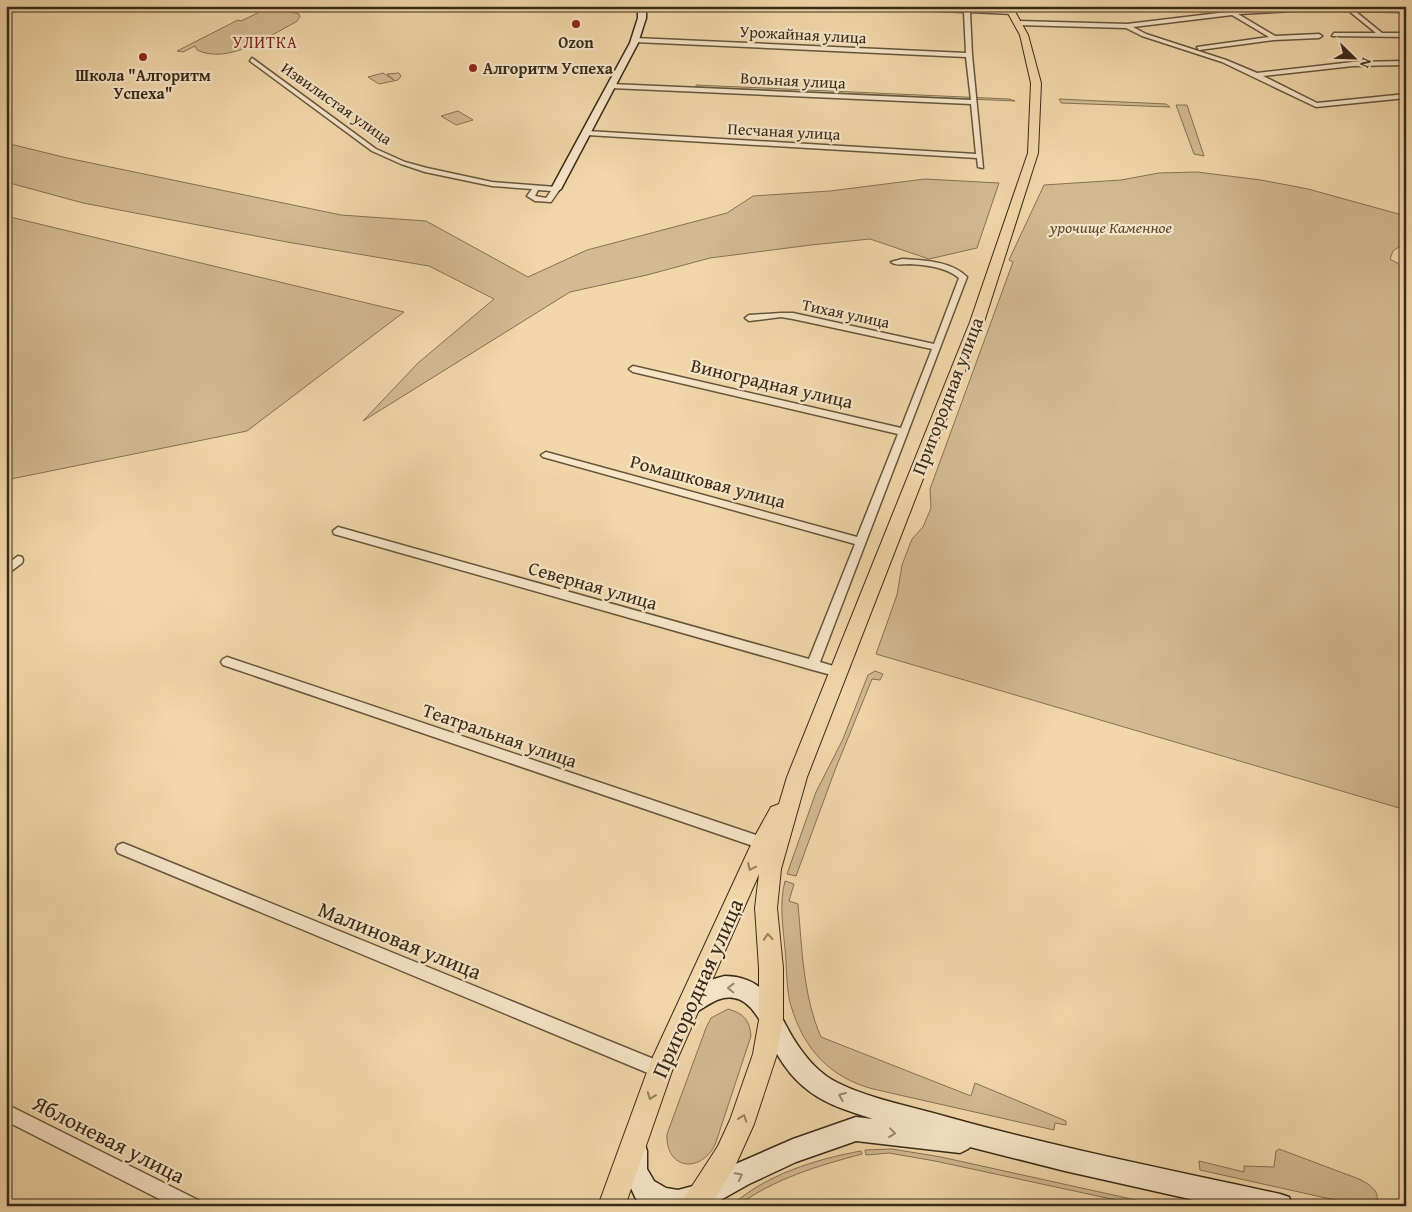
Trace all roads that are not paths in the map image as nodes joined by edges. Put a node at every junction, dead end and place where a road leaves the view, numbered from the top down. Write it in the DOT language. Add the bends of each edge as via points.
graph roads {
  1 [pos="642,6"];
  2 [pos="821,6"];
  3 [pos="1221,6"];
  4 [pos="914,8"];
  5 [pos="1347,8"];
  6 [pos="1011,9"];
  7 [pos="1406,10"];
  8 [pos="968,11"];
  9 [pos="1233,13"];
  10 [pos="1018,23"];
  11 [pos="1109,26"];
  12 [pos="1126,26"];
  13 [pos="1380,34"];
  14 [pos="1144,35"];
  15 [pos="1334,35"];
  16 [pos="1406,35"];
  17 [pos="1319,36"];
  18 [pos="1274,38"];
  19 [pos="635,40"];
  20 [pos="1199,48"];
  21 [pos="969,55"];
  22 [pos="252,60"];
  23 [pos="1406,63"];
  24 [pos="1256,75"];
  25 [pos="613,83"];
  26 [pos="898,91"];
  27 [pos="939,93"];
  28 [pos="1406,96"];
  29 [pos="974,99"];
  30 [pos="587,133"];
  31 [pos="980,156"];
  32 [pos="981,167"];
  33 [pos="536,188"];
  34 [pos="556,190"];
  35 [pos="895,262"];
  36 [pos="749,318"];
  37 [pos="937,347"];
  38 [pos="633,369"];
  39 [pos="904,432"];
  40 [pos="546,455"];
  41 [pos="338,531"];
  42 [pos="861,542"];
  43 [pos="18,560"];
  44 [pos="6,571"];
  45 [pos="226,662"];
  46 [pos="813,665"];
  47 [pos="839,672"];
  48 [pos="797,777"];
  49 [pos="762,843"];
  50 [pos="123,849"];
  51 [pos="687,1007"];
  52 [pos="771,1020"];
  53 [pos="660,1070"];
  54 [pos="6,1112"];
  55 [pos="635,1142"];
  56 [pos="1005,1146"];
  57 [pos="698,1201"];
  58 [pos="192,1206"];
  59 [pos="611,1206"];
  60 [pos="1280,1206"];
  1 -- 19 [label="street"];
  2 -- 4 [label="street"];
  3 -- 9 [label="street"];
  4 -- 8 [label="street"];
  5 -- 7 [label="street"];
  5 -- 9 [label="street"];
  5 -- 13 [label="street"];
  6 -- 8 [label="street"];
  6 -- 10 [label="main road, Пригородная улица"];
  8 -- 21 [label="street"];
  9 -- 12 [label="street"];
  9 -- 18 [label="street"];
  10 -- 11 [label="street"];
  10 -- 47 [label="main road, Пригородная улица" via="1031,57 1036,83 1033,153 973,331"];
  11 -- 12 [label="street"];
  11 -- 14 [label="street"];
  12 -- 14 [label="street"];
  13 -- 15 [label="street"];
  13 -- 16 [label="street"];
  14 -- 24 [label="street" via="1224,60"];
  17 -- 18 [label="street"];
  18 -- 20 [label="street"];
  19 -- 21 [label="street, Урожайная улица"];
  19 -- 25 [label="street"];
  21 -- 29 [label="street"];
  22 -- 33 [label="street, Извилистая улица" via="374,150 396,160 458,178"];
  23 -- 24 [label="street" via="1353,64"];
  24 -- 28 [label="street" via="1312,104"];
  25 -- 26 [label="street, Вольная улица"];
  25 -- 29 [label="street, Вольная улица"];
  25 -- 30 [label="street"];
  27 -- 29 [label="street"];
  29 -- 31 [label="street"];
  30 -- 31 [label="street, Песчаная улица"];
  30 -- 34 [label="street"];
  31 -- 32 [label="street"];
  33 -- 34 [label="street, Извилистая улица"];
  33 -- 34 [label="street" via="532,196 541,200 548,200"];
  35 -- 37 [label="street, Пригородная улица" via="948,268 960,272 963,277"];
  36 -- 37 [label="street, Тихая улица" via="794,316"];
  37 -- 39 [label="street, Пригородная улица"];
  38 -- 39 [label="street, Виноградная улица"];
  39 -- 42 [label="street, Пригородная улица"];
  40 -- 42 [label="street, Ромашковая улица"];
  41 -- 46 [label="street, Северная улица"];
  42 -- 46 [label="street, Пригородная улица"];
  43 -- 44 [label="street"];
  45 -- 49 [label="street, Театральная улица"];
  46 -- 47 [label="street, Северная улица"];
  47 -- 48 [label="main road, Пригородная улица"];
  48 -- 49 [label="main road, Пригородная улица"];
  52 -- 48 [label="main road, Пригородная улица, one-way" via="766,908 770,869"];
  49 -- 51 [label="main road, Пригородная улица, one-way"];
  50 -- 53 [label="street, Малиновая улица"];
  52 -- 51 [label="street, one-way" via="762,1004 749,992 734,986 701,995"];
  51 -- 53 [label="main road, Пригородная улица"];
  56 -- 52 [label="street, one-way" via="828,1091 801,1070"];
  57 -- 52 [label="main road, Пригородная улица, one-way" via="728,1154 741,1124 765,1054"];
  53 -- 55 [label="main road, Пригородная улица, one-way"];
  54 -- 58 [label="street, Яблоневая улица"];
  55 -- 57 [label="street" via="635,1171 645,1190 664,1200"];
  55 -- 59 [label="main road, Пригородная улица"];
  57 -- 56 [label="street, one-way" via="740,1175 793,1151 856,1129"];
  56 -- 60 [label="street"];
}
